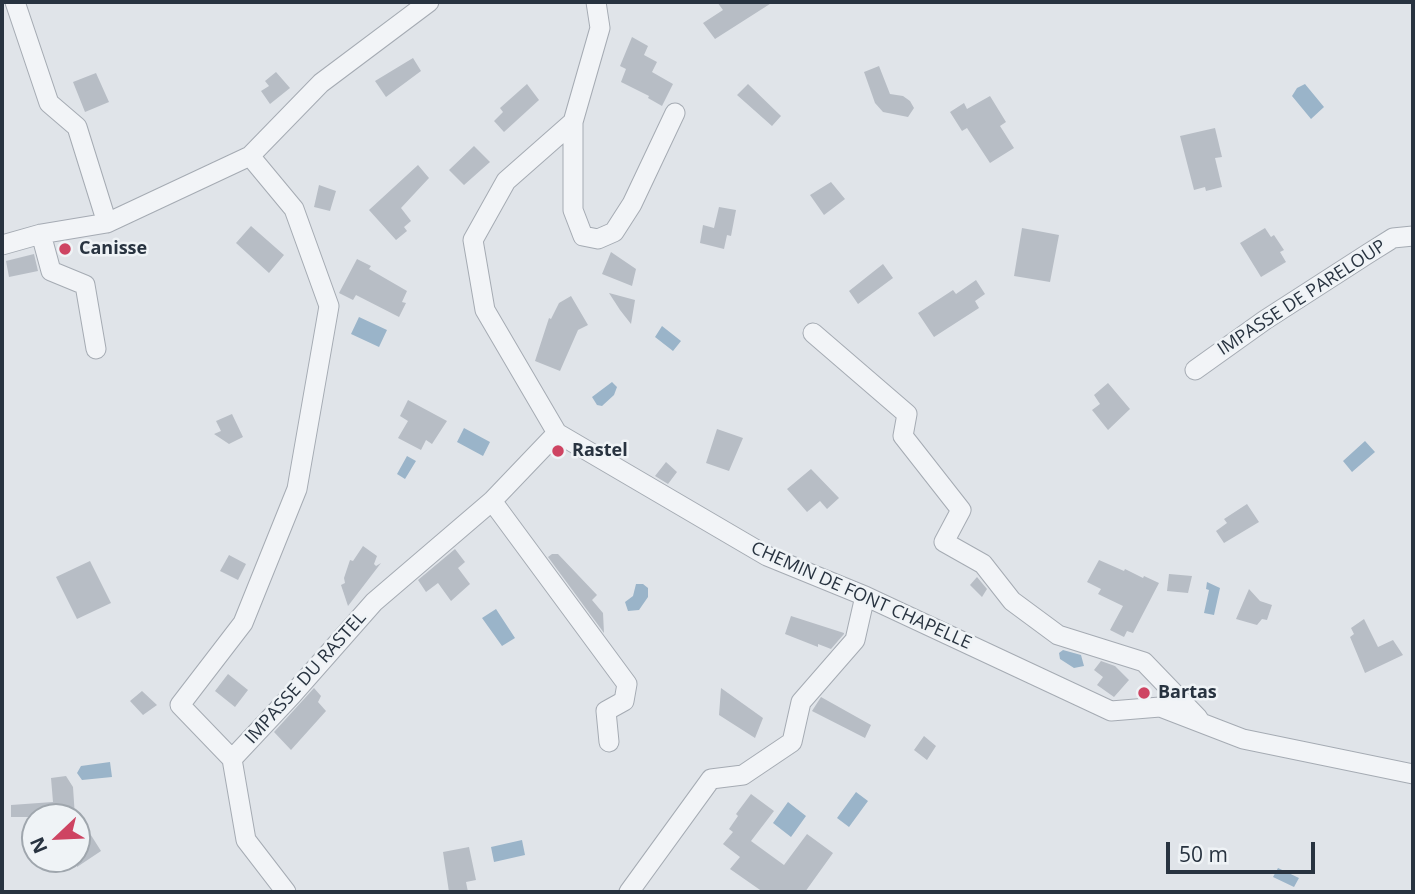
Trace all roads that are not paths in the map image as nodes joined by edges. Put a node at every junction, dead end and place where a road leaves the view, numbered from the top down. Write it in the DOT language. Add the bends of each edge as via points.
graph roads {
  1 [pos="15,2"];
  2 [pos="429,2"];
  3 [pos="596,2"];
  4 [pos="675,113"];
  5 [pos="573,122"];
  6 [pos="250,156"];
  7 [pos="107,223"];
  8 [pos="41,234"];
  9 [pos="1413,236"];
  10 [pos="2,245"];
  11 [pos="813,333"];
  12 [pos="96,349"];
  13 [pos="1195,370"];
  14 [pos="557,433"];
  15 [pos="492,501"];
  16 [pos="865,596"];
  17 [pos="1203,723"];
  18 [pos="609,742"];
  19 [pos="232,759"];
  20 [pos="1413,774"];
  21 [pos="286,892"];
  22 [pos="629,892"];
  1 -- 7 [label="street" via="49,103 77,127"];
  2 -- 6 [label="street" via="321,83"];
  3 -- 5 [label="street" via="600,28"];
  4 -- 5 [label="street" via="632,204 614,232 598,239 583,236 573,210"];
  5 -- 14 [label="street, CHEMIN DE FONT CHAPELLE" via="506,181 473,240 485,310"];
  6 -- 7 [label="street"];
  6 -- 19 [label="street" via="294,209 329,306 297,489 243,622 180,705"];
  7 -- 8 [label="street"];
  8 -- 10 [label="street"];
  8 -- 12 [label="street" via="51,271 85,285"];
  9 -- 13 [label="street, IMPASSE DE PARELOUP" via="1393,238"];
  11 -- 17 [label="street" via="907,414 903,436 961,510 944,541 983,564 1012,601 1058,635 1144,662"];
  14 -- 15 [label="street, IMPASSE DU RASTEL"];
  14 -- 16 [label="street, CHEMIN DE FONT CHAPELLE" via="767,556"];
  15 -- 18 [label="street" via="627,684 624,701 606,711"];
  15 -- 19 [label="street, IMPASSE DU RASTEL" via="374,602"];
  16 -- 17 [label="street, CHEMIN DE FONT CHAPELLE" via="1111,711 1160,707"];
  16 -- 22 [label="street" via="855,640 800,702 792,742 743,775 711,779"];
  17 -- 20 [label="street, CHEMIN DE FONT CHAPELLE" via="1243,739"];
  19 -- 21 [label="street, IMPASSE DU RASTEL" via="246,840"];
}
